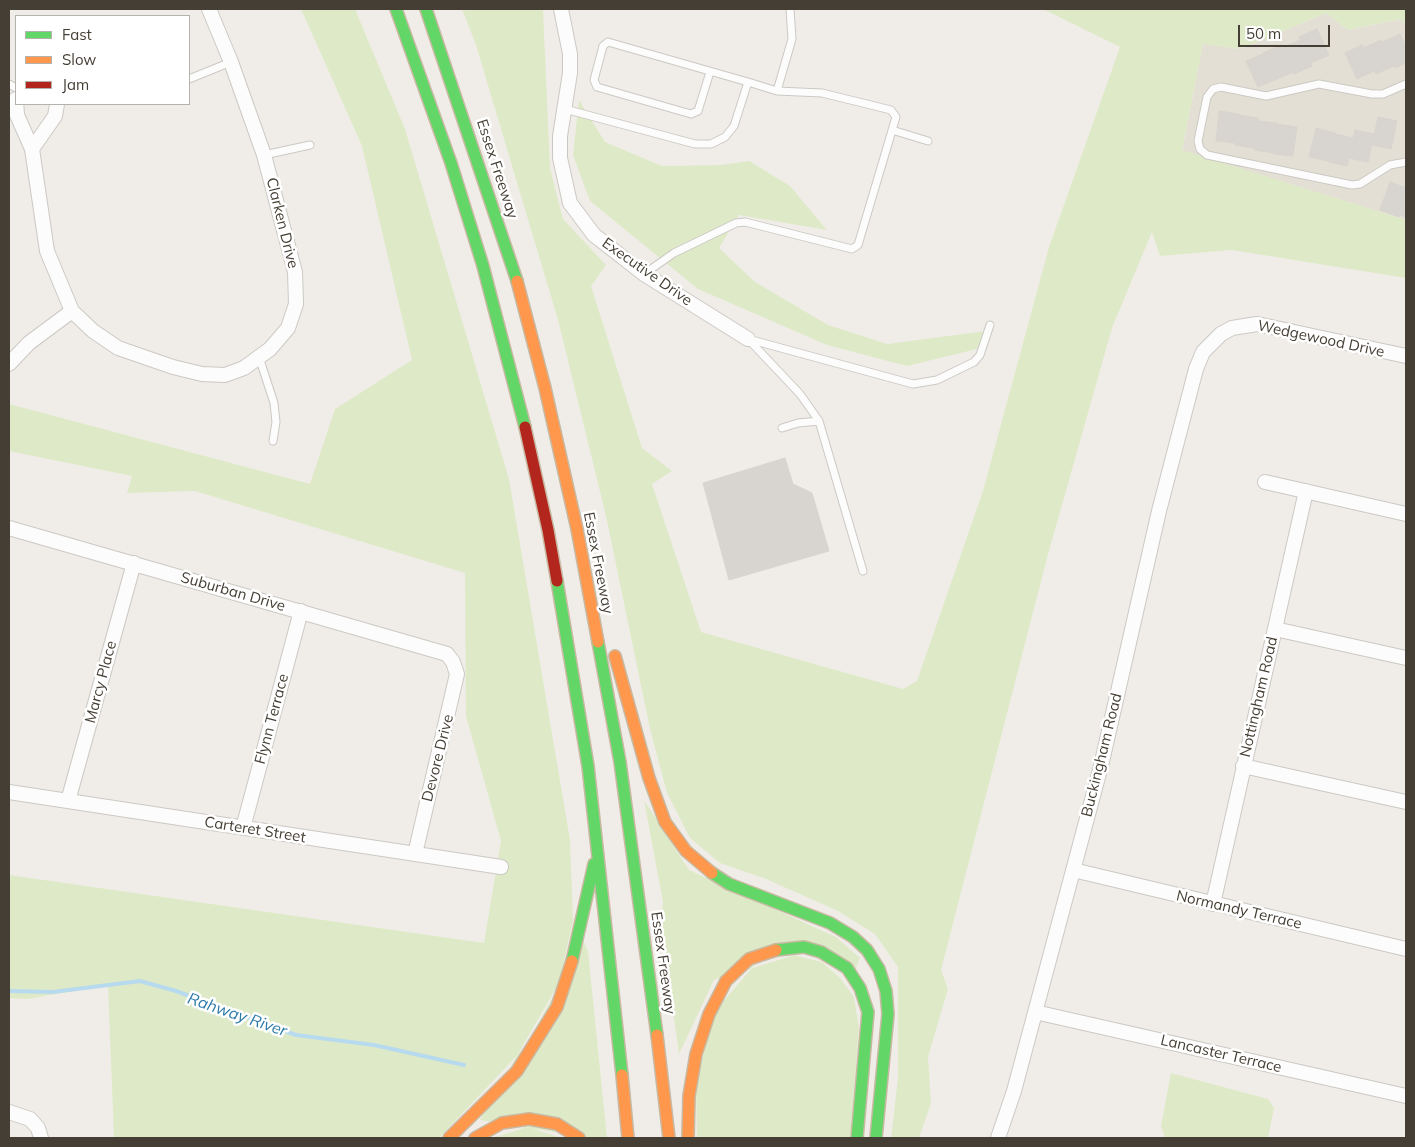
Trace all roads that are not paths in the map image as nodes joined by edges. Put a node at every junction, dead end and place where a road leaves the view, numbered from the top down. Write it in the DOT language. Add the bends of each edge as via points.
graph roads {
  1 [pos="210,9"];
  2 [pos="396,9"];
  3 [pos="426,9"];
  4 [pos="561,9"];
  5 [pos="790,9"];
  6 [pos="231,62"];
  7 [pos="710,72"];
  8 [pos="190,79"];
  9 [pos="748,82"];
  10 [pos="1406,84"];
  11 [pos="777,91"];
  12 [pos="16,105"];
  13 [pos="57,105"];
  14 [pos="564,109"];
  15 [pos="892,130"];
  16 [pos="928,140"];
  17 [pos="310,144"];
  18 [pos="32,149"];
  19 [pos="264,155"];
  20 [pos="1406,162"];
  21 [pos="644,274"];
  22 [pos="72,311"];
  23 [pos="990,325"];
  24 [pos="748,339"];
  25 [pos="1406,356"];
  26 [pos="258,357"];
  27 [pos="9,364"];
  28 [pos="1196,370"];
  29 [pos="819,421"];
  30 [pos="782,428"];
  31 [pos="273,440"];
  32 [pos="1265,482"];
  33 [pos="1306,491"];
  34 [pos="1406,514"];
  35 [pos="9,528"];
  36 [pos="577,529"];
  37 [pos="134,564"];
  38 [pos="863,571"];
  39 [pos="300,611"];
  40 [pos="1275,628"];
  41 [pos="1406,658"];
  42 [pos="453,662"];
  43 [pos="1243,766"];
  44 [pos="9,792"];
  45 [pos="68,801"];
  46 [pos="1406,802"];
  47 [pos="243,828"];
  48 [pos="598,847"];
  49 [pos="415,854"];
  50 [pos="501,867"];
  51 [pos="1073,870"];
  52 [pos="1213,904"];
  53 [pos="1406,949"];
  54 [pos="1035,1012"];
  55 [pos="1406,1096"];
  56 [pos="9,1112"];
  57 [pos="41,1138"];
  58 [pos="449,1138"];
  59 [pos="475,1138"];
  60 [pos="579,1138"];
  61 [pos="628,1138"];
  62 [pos="669,1138"];
  63 [pos="688,1138"];
  64 [pos="857,1138"];
  65 [pos="876,1138"];
  66 [pos="998,1138"];
  1 -- 6 [label="street, Clarken Drive"];
  2 -- 48 [label="highway" via="451,163 515,385 564,611"];
  3 -- 36 [label="highway, Essex Freeway" via="512,262"];
  4 -- 14 [label="street, Executive Drive" via="570,54"];
  5 -- 11 [label="lane" via="792,38"];
  6 -- 8 [label="lane"];
  6 -- 19 [label="street, Clarken Drive"];
  7 -- 7 [label="lane" via="698,111 691,114 597,87 594,80 603,46 608,42"];
  7 -- 9 [label="lane"];
  9 -- 11 [label="lane"];
  9 -- 14 [label="lane" via="734,126 711,144 694,144"];
  10 -- 20 [label="lane" via="1383,94 1319,84 1266,96 1221,87 1213,89 1207,97 1198,141 1200,149 1207,155 1352,185 1360,184 1390,165"];
  11 -- 15 [label="lane" via="822,92 891,110 896,117"];
  12 -- 18 [label="street, Clarken Drive" via="17,115"];
  13 -- 18 [label="street" via="55,116"];
  14 -- 21 [label="street, Executive Drive" via="560,158 570,202 594,235"];
  15 -- 16 [label="lane"];
  15 -- 21 [label="lane" via="858,245 852,249 745,222 736,223 674,253"];
  17 -- 19 [label="lane"];
  18 -- 22 [label="street, Clarken Drive" via="47,251"];
  19 -- 26 [label="street, Clarken Drive" via="295,272 296,304 288,328 270,349"];
  21 -- 24 [label="street, Executive Drive"];
  22 -- 26 [label="street, Clarken Drive" via="118,348 173,368 202,374 225,374 244,368"];
  22 -- 27 [label="street" via="29,343"];
  23 -- 24 [label="lane" via="980,355 974,362 937,380 913,384"];
  24 -- 29 [label="lane" via="800,394"];
  25 -- 28 [label="street, Wedgewood Drive" via="1251,324 1221,334 1203,352"];
  26 -- 31 [label="lane" via="274,403 276,422"];
  28 -- 51 [label="street, Buckingham Road"];
  29 -- 30 [label="lane"];
  29 -- 38 [label="lane"];
  32 -- 33 [label="street"];
  33 -- 34 [label="street"];
  33 -- 40 [label="street, Nottingham Road"];
  35 -- 37 [label="street, Suburban Drive"];
  36 -- 62 [label="highway, Essex Freeway" via="620,762"];
  36 -- 65 [label="highway" via="649,778 674,837 706,869 729,884 796,909 853,937 867,950 879,969 886,991 888,1014"];
  37 -- 39 [label="street, Suburban Drive"];
  37 -- 45 [label="street, Marcy Place"];
  39 -- 42 [label="street, Suburban Drive" via="434,649 446,654"];
  39 -- 47 [label="street, Flynn Terrace"];
  40 -- 41 [label="street"];
  40 -- 43 [label="street, Nottingham Road"];
  42 -- 49 [label="street, Devore Drive" via="458,674"];
  43 -- 46 [label="street"];
  43 -- 52 [label="street, Nottingham Road"];
  44 -- 45 [label="street, Carteret Street"];
  45 -- 47 [label="street, Carteret Street"];
  47 -- 49 [label="street, Carteret Street"];
  48 -- 58 [label="highway" via="571,965 557,1007 517,1071"];
  48 -- 61 [label="highway"];
  49 -- 50 [label="street, Carteret Street"];
  51 -- 52 [label="street, Normandy Terrace"];
  51 -- 54 [label="street, Buckingham Road"];
  52 -- 53 [label="street, Normandy Terrace"];
  54 -- 55 [label="street, Lancaster Terrace"];
  54 -- 66 [label="street, Buckingham Road"];
  56 -- 57 [label="street" via="30,1119"];
  59 -- 60 [label="highway" via="502,1123 529,1119 557,1124"];
  63 -- 64 [label="highway" via="689,1096 696,1054 709,1014 726,981 749,959 765,952 804,947 822,952 847,968 860,988 868,1012"];
}
